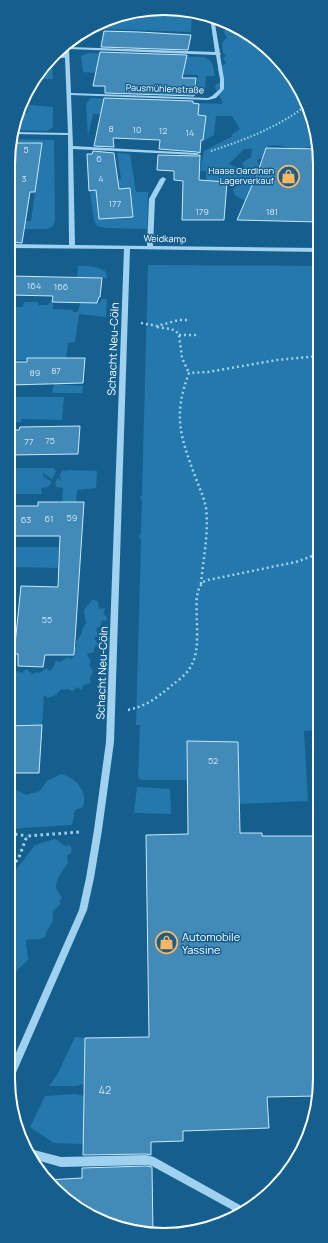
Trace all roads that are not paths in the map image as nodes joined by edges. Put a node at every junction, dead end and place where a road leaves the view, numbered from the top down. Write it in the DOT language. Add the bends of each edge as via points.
graph roads {
  1 [pos="213,23"];
  2 [pos="73,46"];
  3 [pos="67,51"];
  4 [pos="219,54"];
  5 [pos="61,57"];
  6 [pos="67,57"];
  7 [pos="69,94"];
  8 [pos="18,133"];
  9 [pos="70,134"];
  10 [pos="71,147"];
  11 [pos="197,154"];
  12 [pos="163,179"];
  13 [pos="15,246"];
  14 [pos="72,247"];
  15 [pos="127,247"];
  16 [pos="150,247"];
  17 [pos="313,250"];
  18 [pos="15,1066"];
  19 [pos="36,1156"];
  20 [pos="238,1208"];
  1 -- 4 [label="street, Pausmühlenstraße"];
  2 -- 4 [label="street"];
  3 -- 6 [label="street"];
  4 -- 7 [label="street, Pausmühlenstraße" via="222,89 208,99"];
  5 -- 6 [label="street"];
  6 -- 7 [label="street"];
  7 -- 9 [label="street"];
  8 -- 9 [label="street"];
  9 -- 10 [label="street"];
  10 -- 11 [label="street"];
  10 -- 14 [label="street"];
  12 -- 16 [label="street" via="152,200"];
  13 -- 14 [label="street, Weidkamp"];
  14 -- 15 [label="street, Weidkamp"];
  15 -- 16 [label="street, Weidkamp"];
  15 -- 18 [label="street, Schacht Neu-Cöln" via="112,712 98,830 82,910 70,944"];
  16 -- 17 [label="street, Weidkamp"];
  19 -- 20 [label="street" via="61,1162 154,1162"];
}
